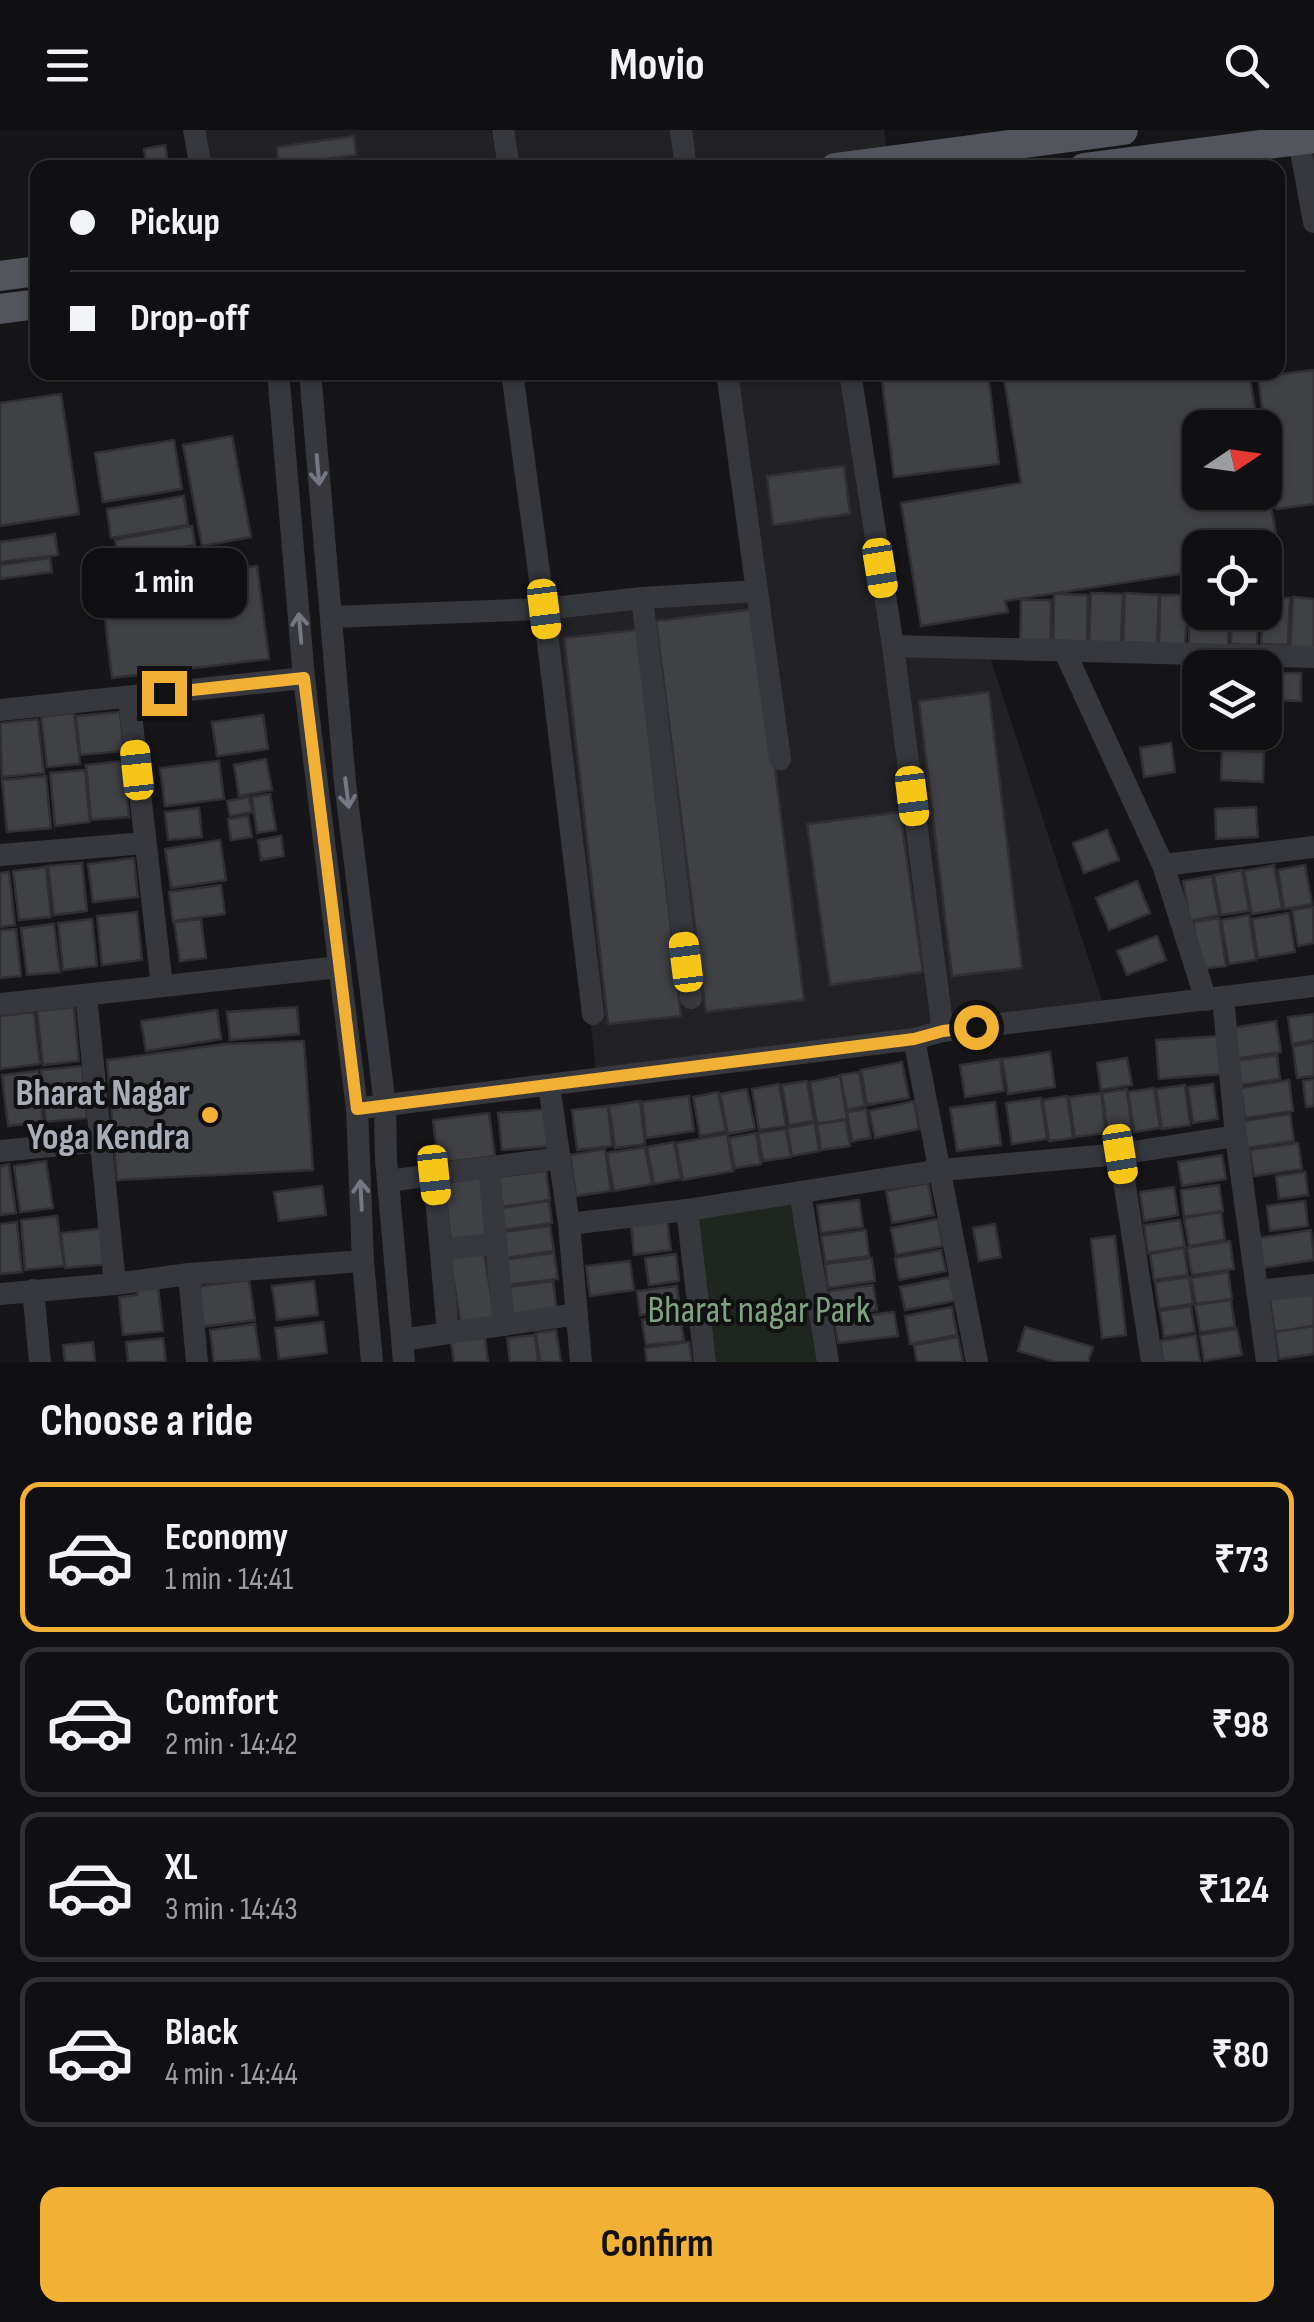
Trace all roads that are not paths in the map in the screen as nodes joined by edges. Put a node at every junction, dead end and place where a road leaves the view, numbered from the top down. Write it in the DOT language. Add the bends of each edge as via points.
graph roads {
  1 [pos="194,130"];
  2 [pos="503,130"];
  3 [pos="681,130"];
  4 [pos="1123,130"];
  5 [pos="1306,138"];
  6 [pos="200,160"];
  7 [pos="509,160"];
  8 [pos="685,160"];
  9 [pos="896,160"];
  10 [pos="1143,160"];
  11 [pos="1314,222"];
  12 [pos="30,272"];
  13 [pos="0,276"];
  14 [pos="30,305"];
  15 [pos="0,308"];
  16 [pos="279,380"];
  17 [pos="311,380"];
  18 [pos="513,380"];
  19 [pos="728,380"];
  20 [pos="851,380"];
  21 [pos="757,591"];
  22 [pos="642,598"];
  23 [pos="544,609"];
  24 [pos="331,617"];
  25 [pos="893,646"];
  26 [pos="1064,650"];
  27 [pos="1314,657"];
  28 [pos="304,678"];
  29 [pos="129,697"];
  30 [pos="0,710"];
  31 [pos="780,759"];
  32 [pos="145,843"];
  33 [pos="1314,848"];
  34 [pos="0,855"];
  35 [pos="1163,865"];
  36 [pos="339,967"];
  37 [pos="162,986"];
  38 [pos="1314,986"];
  39 [pos="86,995"];
  40 [pos="691,998"];
  41 [pos="1214,999"];
  42 [pos="0,1004"];
  43 [pos="593,1014"];
  44 [pos="943,1031"];
  45 [pos="914,1039"];
  46 [pos="549,1085"];
  47 [pos="385,1105"];
  48 [pos="357,1109"];
  49 [pos="1236,1136"];
  50 [pos="100,1142"];
  51 [pos="0,1151"];
  52 [pos="1120,1154"];
  53 [pos="560,1158"];
  54 [pos="489,1168"];
  55 [pos="941,1170"];
  56 [pos="434,1175"];
  57 [pos="388,1181"];
  58 [pos="800,1192"];
  59 [pos="687,1210"];
  60 [pos="569,1224"];
  61 [pos="496,1243"];
  62 [pos="441,1250"];
  63 [pos="364,1261"];
  64 [pos="189,1274"];
  65 [pos="114,1284"];
  66 [pos="1314,1285"];
  67 [pos="33,1290"];
  68 [pos="1258,1291"];
  69 [pos="0,1294"];
  70 [pos="577,1314"];
  71 [pos="504,1325"];
  72 [pos="448,1333"];
  73 [pos="403,1351"];
  74 [pos="40,1362"];
  75 [pos="197,1362"];
  76 [pos="372,1362"];
  77 [pos="581,1362"];
  78 [pos="705,1362"];
  79 [pos="828,1362"];
  80 [pos="977,1362"];
  81 [pos="1152,1362"];
  82 [pos="1267,1362"];
  1 -- 6 [label="street"];
  2 -- 7 [label="street"];
  3 -- 8 [label="street"];
  4 -- 9 [label="main road"];
  5 -- 10 [label="main road"];
  5 -- 11 [label="street"];
  12 -- 13 [label="main road"];
  14 -- 15 [label="main road"];
  28 -- 16 [label="street, one-way"];
  17 -- 24 [label="street, one-way"];
  18 -- 23 [label="street"];
  19 -- 21 [label="street"];
  20 -- 25 [label="street"];
  21 -- 22 [label="street"];
  21 -- 31 [label="street"];
  22 -- 23 [label="street"];
  22 -- 40 [label="street"];
  23 -- 24 [label="street"];
  23 -- 43 [label="street"];
  24 -- 47 [label="street, one-way"];
  25 -- 26 [label="street"];
  25 -- 44 [label="street"];
  26 -- 27 [label="street"];
  26 -- 35 [label="street"];
  28 -- 29 [label="street"];
  28 -- 36 [label="street"];
  29 -- 30 [label="street"];
  29 -- 32 [label="street"];
  32 -- 34 [label="street"];
  32 -- 37 [label="street"];
  33 -- 35 [label="street"];
  35 -- 41 [label="street"];
  36 -- 37 [label="street"];
  36 -- 48 [label="street"];
  37 -- 39 [label="street"];
  38 -- 41 [label="street"];
  39 -- 42 [label="street"];
  39 -- 50 [label="street"];
  41 -- 44 [label="street"];
  41 -- 49 [label="street"];
  44 -- 45 [label="street"];
  45 -- 46 [label="street"];
  45 -- 55 [label="street"];
  46 -- 47 [label="street"];
  46 -- 53 [label="street"];
  47 -- 48 [label="street"];
  47 -- 57 [label="street"];
  63 -- 48 [label="street, one-way"];
  49 -- 52 [label="street"];
  49 -- 68 [label="street"];
  50 -- 51 [label="street"];
  50 -- 65 [label="street"];
  52 -- 55 [label="street"];
  52 -- 81 [label="street"];
  53 -- 54 [label="street"];
  53 -- 60 [label="street"];
  54 -- 56 [label="street"];
  54 -- 61 [label="street"];
  55 -- 58 [label="street"];
  55 -- 80 [label="street"];
  56 -- 57 [label="street"];
  56 -- 62 [label="street"];
  57 -- 73 [label="street"];
  58 -- 59 [label="street"];
  58 -- 79 [label="street"];
  59 -- 60 [label="street"];
  59 -- 78 [label="street"];
  60 -- 70 [label="street"];
  61 -- 62 [label="street"];
  61 -- 71 [label="street"];
  62 -- 72 [label="street"];
  63 -- 64 [label="street"];
  63 -- 76 [label="street"];
  64 -- 65 [label="street"];
  64 -- 75 [label="street"];
  65 -- 67 [label="street"];
  66 -- 68 [label="street"];
  67 -- 69 [label="street"];
  67 -- 74 [label="street"];
  68 -- 82 [label="street"];
  70 -- 71 [label="street"];
  70 -- 77 [label="street"];
  71 -- 72 [label="street"];
  72 -- 73 [label="street"];
}
